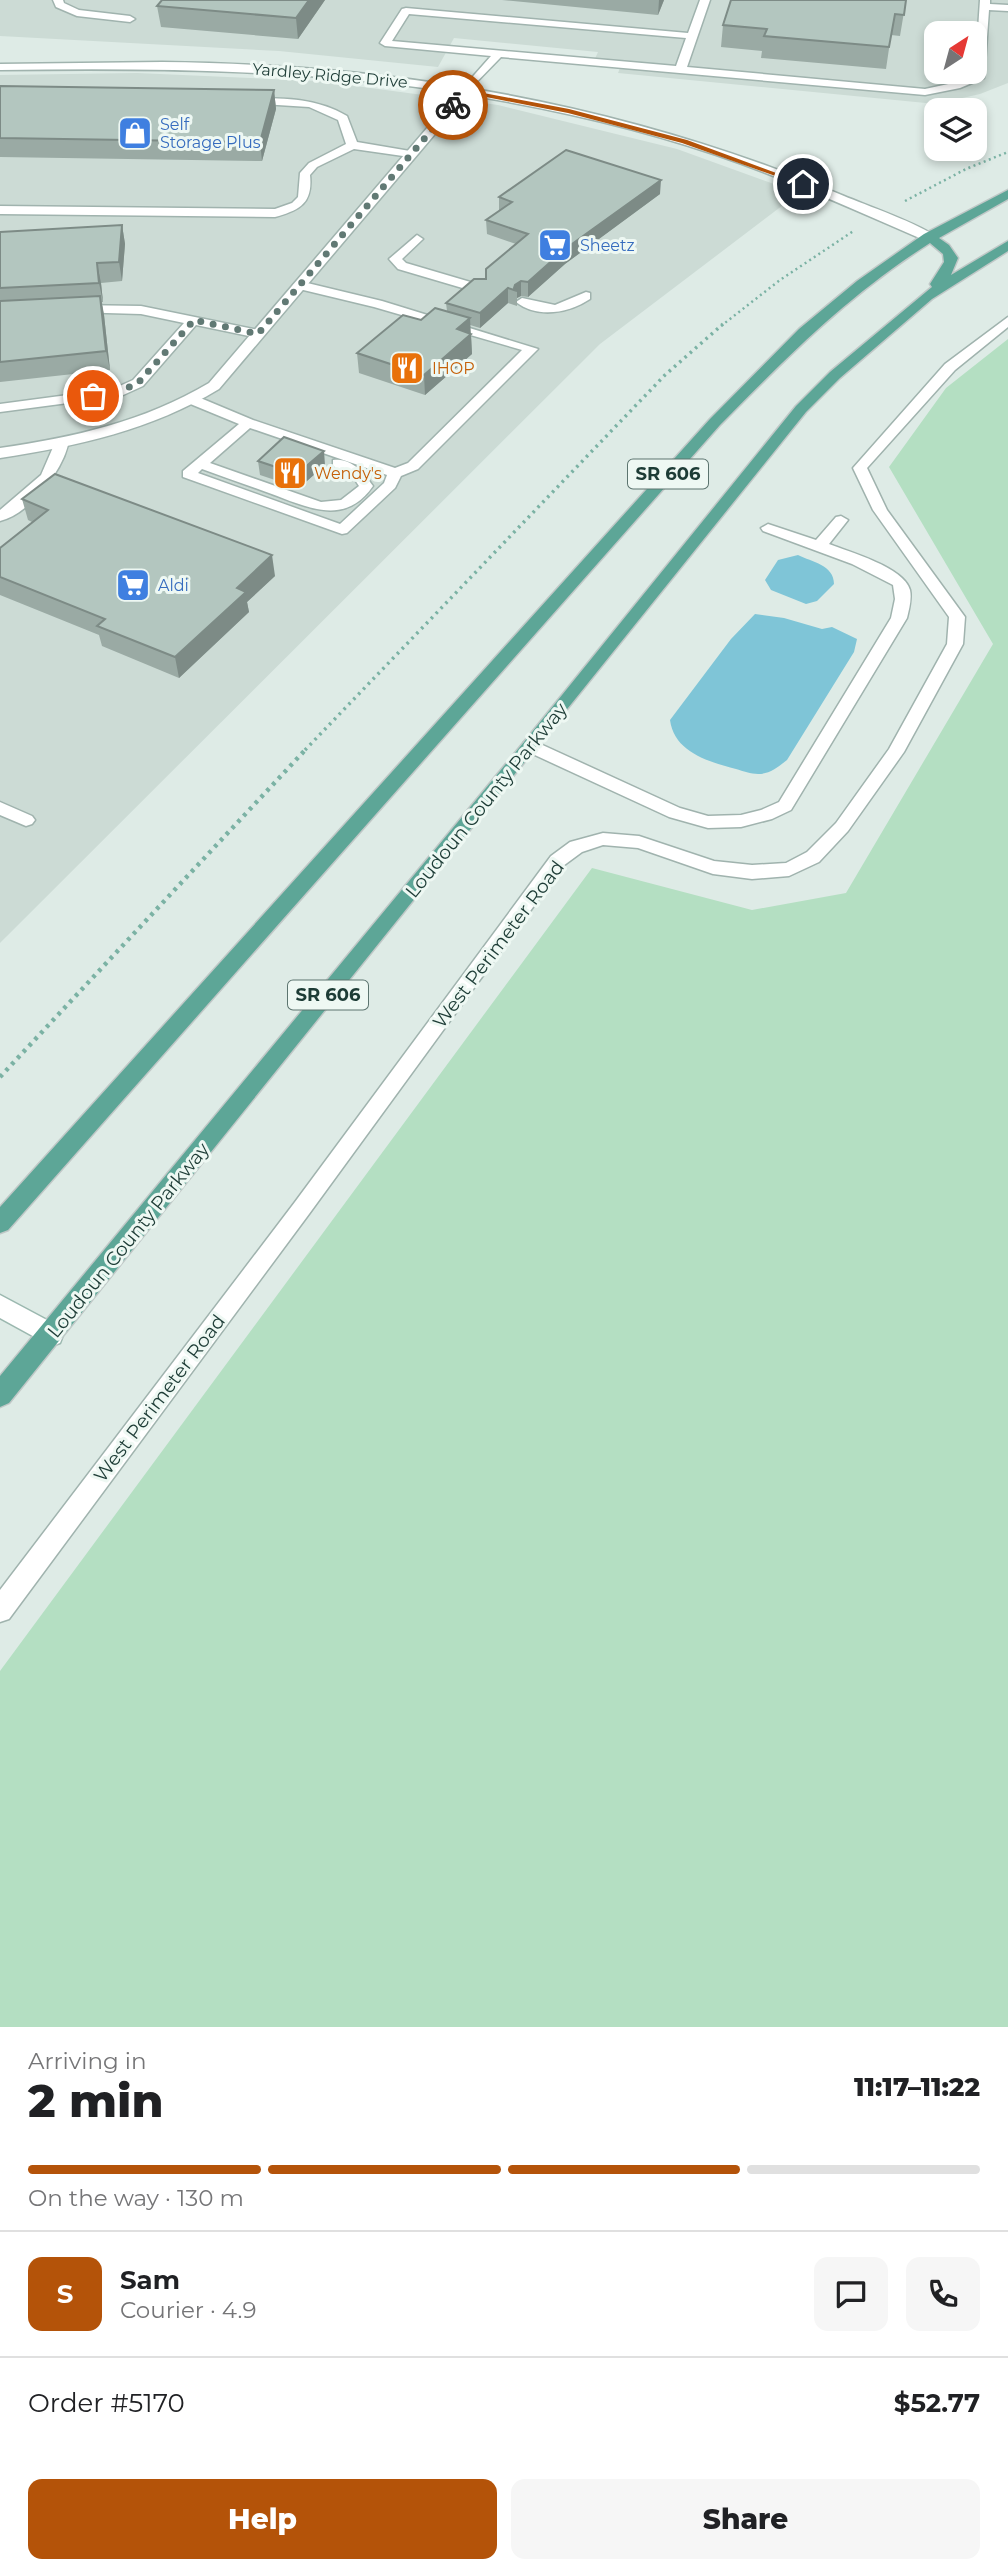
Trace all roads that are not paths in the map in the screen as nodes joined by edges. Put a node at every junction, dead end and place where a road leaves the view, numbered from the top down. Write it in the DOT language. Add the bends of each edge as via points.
graph roads {
  1 [pos="58,0"];
  2 [pos="412,0"];
  3 [pos="705,0"];
  4 [pos="985,3"];
  5 [pos="1008,9"];
  6 [pos="406,11"];
  7 [pos="130,19"];
  8 [pos="693,36"];
  9 [pos="499,53"];
  10 [pos="0,67"];
  11 [pos="681,68"];
  12 [pos="465,91"];
  13 [pos="231,100"];
  14 [pos="352,145"];
  15 [pos="410,154"];
  16 [pos="1008,194"];
  17 [pos="0,210"];
  18 [pos="929,237"];
  19 [pos="417,239"];
  20 [pos="1008,245"];
  21 [pos="299,285"];
  22 [pos="480,289"];
  23 [pos="586,296"];
  24 [pos="927,296"];
  25 [pos="522,302"];
  26 [pos="64,310"];
  27 [pos="194,320"];
  28 [pos="1008,321"];
  29 [pos="258,334"];
  30 [pos="193,400"];
  31 [pos="0,408"];
  32 [pos="248,423"];
  33 [pos="61,444"];
  34 [pos="0,453"];
  35 [pos="200,464"];
  36 [pos="395,473"];
  37 [pos="0,517"];
  38 [pos="841,520"];
  39 [pos="768,528"];
  40 [pos="819,546"];
  41 [pos="530,746"];
  42 [pos="0,808"];
  43 [pos="26,820"];
  44 [pos="0,1223"];
  45 [pos="0,1306"];
  46 [pos="51,1335"];
  47 [pos="2,1389"];
  48 [pos="0,1611"];
  1 -- 7 [label="lane" via="59,5 78,13"];
  2 -- 6 [label="lane"];
  3 -- 8 [label="lane"];
  4 -- 5 [label="lane"];
  4 -- 11 [label="lane" via="980,76 956,86 925,92"];
  6 -- 8 [label="lane"];
  6 -- 9 [label="lane" via="385,43"];
  8 -- 11 [label="lane"];
  9 -- 11 [label="lane"];
  9 -- 12 [label="lane"];
  10 -- 12 [label="street, Yardley Ridge Drive" via="262,68"];
  12 -- 15 [label="street"];
  12 -- 18 [label="street, Yardley Ridge Drive" via="579,113 685,141"];
  13 -- 14 [label="lane" via="322,107 343,118"];
  14 -- 15 [label="lane"];
  14 -- 17 [label="lane" via="313,165 304,174 306,194 301,203 275,213"];
  15 -- 21 [label="street"];
  16 -- 18 [label="main road, SR 606"];
  18 -- 24 [label="main road" via="947,249 953,265"];
  18 -- 44 [label="main road, SR 606" via="817,321 715,422"];
  19 -- 22 [label="lane" via="395,259 402,266"];
  20 -- 24 [label="main road, Loudoun County Parkway / SR 606"];
  21 -- 29 [label="street"];
  21 -- 36 [label="lane" via="531,349 413,466"];
  23 -- 25 [label="lane" via="564,310"];
  24 -- 41 [label="main road, Loudoun County Parkway / SR 606" via="802,409"];
  26 -- 27 [label="lane" via="122,308"];
  27 -- 29 [label="lane"];
  27 -- 31 [label="lane" via="128,389"];
  28 -- 48 [label="lane, West Perimeter Road" via="950,367 860,468 880,510 957,617 955,645 896,752 842,827 813,857 789,869 752,872 713,867 639,842 603,839 576,847 557,862"];
  29 -- 30 [label="street" via="214,386"];
  30 -- 32 [label="lane"];
  30 -- 33 [label="street" via="144,422"];
  32 -- 35 [label="lane"];
  32 -- 35 [label="lane" via="288,446 349,468 366,486 342,505 320,506"];
  32 -- 36 [label="lane"];
  33 -- 34 [label="street"];
  33 -- 37 [label="lane" via="51,476"];
  35 -- 36 [label="lane" via="188,474 342,530 390,485"];
  38 -- 40 [label="lane"];
  39 -- 40 [label="lane"];
  40 -- 41 [label="lane" via="898,582 904,598 899,618 785,806 741,821 708,822 675,813"];
  41 -- 46 [label="main road, Loudoun County Parkway / SR 606"];
  42 -- 43 [label="lane"];
  45 -- 46 [label="street"];
  46 -- 47 [label="main road, Loudoun County Parkway / SR 606"];
}
